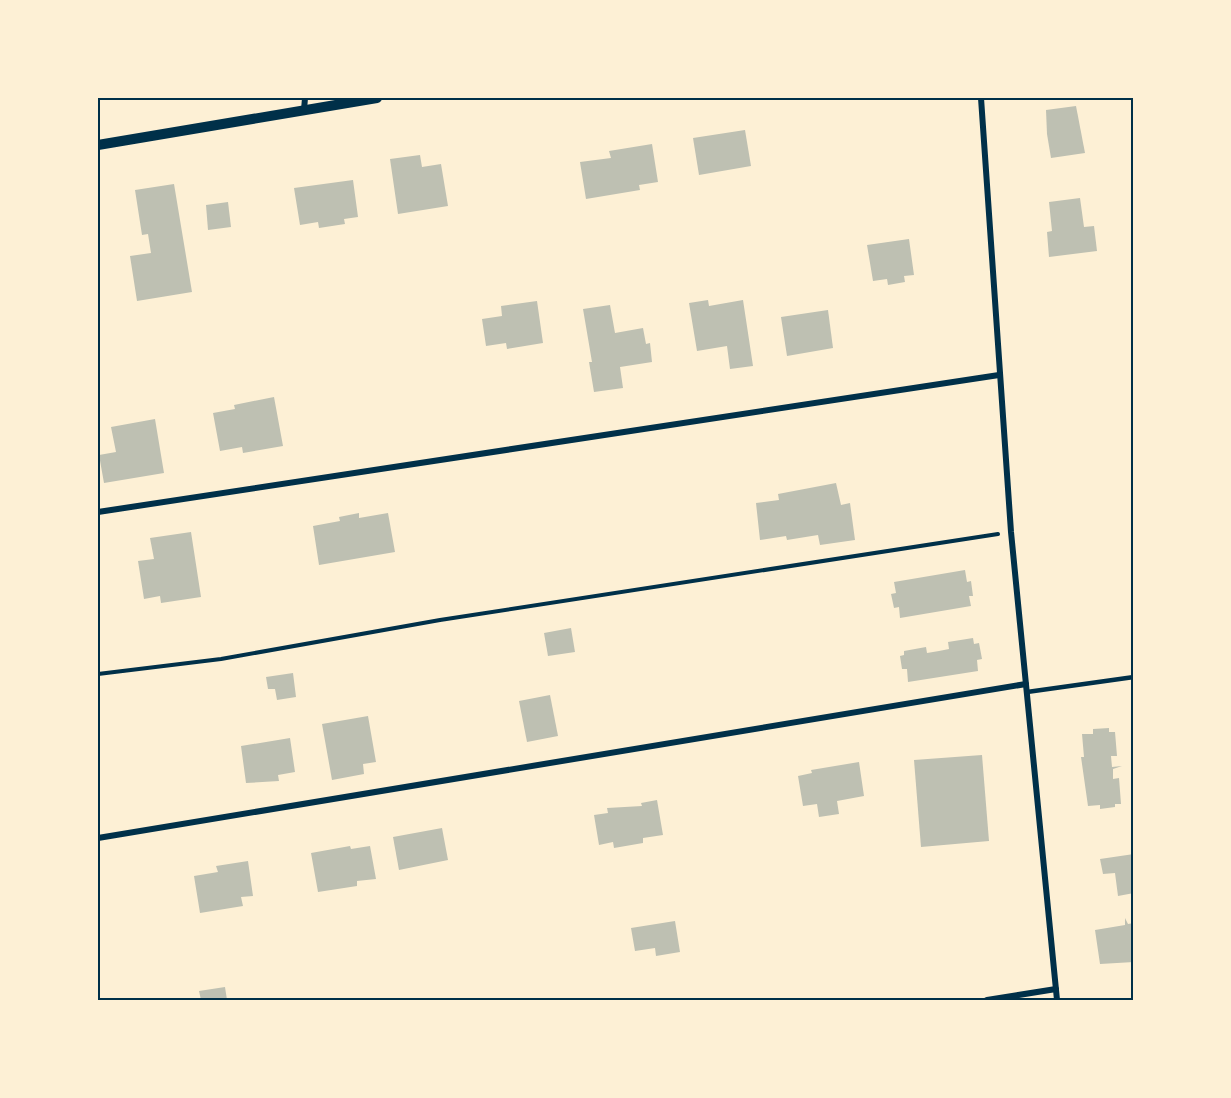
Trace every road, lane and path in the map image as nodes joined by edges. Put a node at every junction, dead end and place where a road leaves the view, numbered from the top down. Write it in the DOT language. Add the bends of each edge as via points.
graph roads {
  1 [pos="305,98"];
  2 [pos="377,98"];
  3 [pos="981,98"];
  4 [pos="304,110"];
  5 [pos="98,145"];
  6 [pos="999,375"];
  7 [pos="98,512"];
  8 [pos="1011,532"];
  9 [pos="98,674"];
  10 [pos="1134,677"];
  11 [pos="1026,684"];
  12 [pos="1026,692"];
  13 [pos="98,838"];
  14 [pos="1056,989"];
  15 [pos="987,1000"];
  16 [pos="1057,1000"];
  1 -- 4 [label="street"];
  2 -- 4 [label="street"];
  3 -- 6 [label="street"];
  4 -- 5 [label="street"];
  6 -- 7 [label="street"];
  6 -- 8 [label="street"];
  8 -- 9 [label="path" via="440,620 221,659"];
  8 -- 11 [label="street"];
  10 -- 12 [label="lane"];
  11 -- 12 [label="street"];
  11 -- 13 [label="street"];
  12 -- 14 [label="street"];
  14 -- 15 [label="street"];
  14 -- 16 [label="street"];
}
